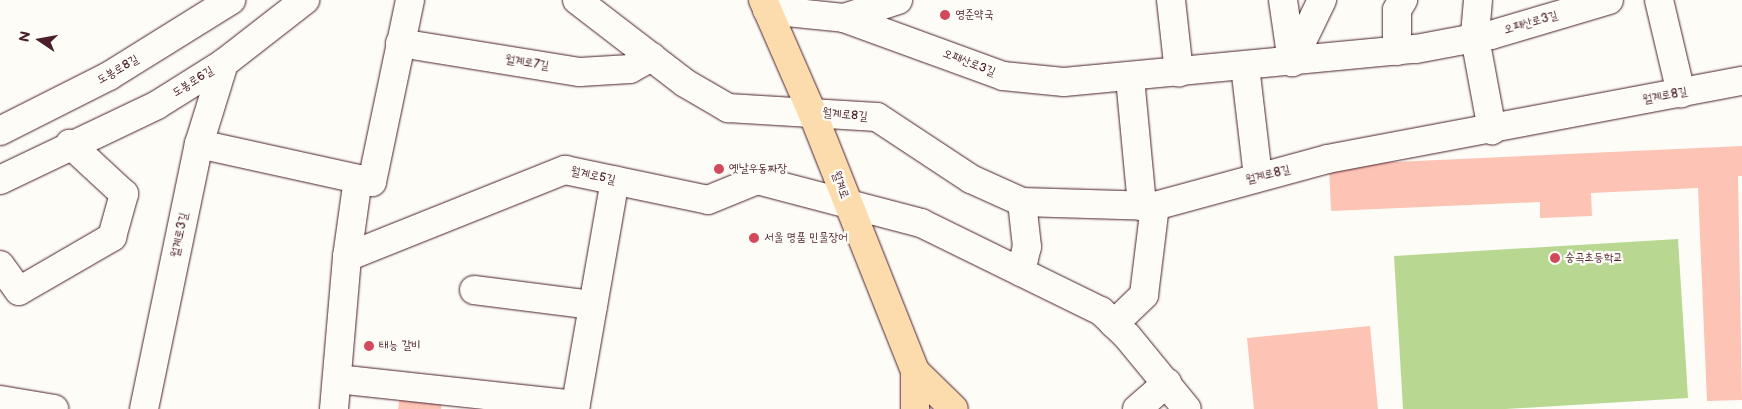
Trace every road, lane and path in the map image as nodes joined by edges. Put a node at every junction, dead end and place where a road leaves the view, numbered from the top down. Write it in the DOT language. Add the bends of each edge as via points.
graph roads {
  1 [pos="231,0"];
  2 [pos="305,0"];
  3 [pos="410,0"];
  4 [pos="577,0"];
  5 [pos="898,0"];
  6 [pos="1171,0"];
  7 [pos="1283,0"];
  8 [pos="1322,0"];
  9 [pos="1403,0"];
  10 [pos="1478,0"];
  11 [pos="1659,0"];
  12 [pos="1594,2"];
  13 [pos="765,5"];
  14 [pos="844,18"];
  15 [pos="1475,38"];
  16 [pos="400,43"];
  17 [pos="1396,51"];
  18 [pos="652,57"];
  19 [pos="1292,62"];
  20 [pos="224,63"];
  21 [pos="1245,66"];
  22 [pos="1179,73"];
  23 [pos="1130,78"];
  24 [pos="1742,81"];
  25 [pos="1681,93"];
  26 [pos="812,112"];
  27 [pos="1492,130"];
  28 [pos="0,131"];
  29 [pos="70,144"];
  30 [pos="199,144"];
  31 [pos="1258,176"];
  32 [pos="358,179"];
  33 [pos="0,180"];
  34 [pos="615,180"];
  35 [pos="1022,202"];
  36 [pos="848,206"];
  37 [pos="1148,206"];
  38 [pos="347,257"];
  39 [pos="0,265"];
  40 [pos="1021,272"];
  41 [pos="474,290"];
  42 [pos="593,305"];
  43 [pos="1114,324"];
  44 [pos="915,371"];
  45 [pos="337,379"];
  46 [pos="1167,383"];
  47 [pos="0,400"];
  48 [pos="575,407"];
  49 [pos="54,409"];
  50 [pos="144,409"];
  51 [pos="334,409"];
  52 [pos="915,409"];
  53 [pos="954,409"];
  54 [pos="1137,409"];
  55 [pos="1186,409"];
  1 -- 28 [label="street, 도봉로8길" via="109,76"];
  2 -- 20 [label="street, 도봉로6길"];
  3 -- 16 [label="street"];
  4 -- 18 [label="street"];
  5 -- 14 [label="street, 오패산로3길"];
  6 -- 22 [label="street"];
  7 -- 19 [label="street"];
  8 -- 19 [label="street"];
  9 -- 17 [label="street" via="1397,10"];
  10 -- 15 [label="street"];
  11 -- 25 [label="street"];
  12 -- 15 [label="street, 오패산로3길"];
  13 -- 14 [label="street, 오패산로3길"];
  13 -- 26 [label="main road, 월계로"];
  14 -- 23 [label="street, 오패산로3길" via="1003,76 1064,82"];
  15 -- 17 [label="street, 오패산로3길"];
  15 -- 27 [label="street"];
  16 -- 18 [label="street, 월계로7길" via="580,72 630,70"];
  16 -- 32 [label="street" via="372,182"];
  17 -- 19 [label="street, 오패산로3길"];
  18 -- 26 [label="street" via="728,108"];
  19 -- 21 [label="street, 오패산로3길"];
  20 -- 29 [label="street, 도봉로6길" via="157,104"];
  20 -- 30 [label="street, 월계로3길"];
  21 -- 22 [label="street, 오패산로3길"];
  21 -- 31 [label="street"];
  22 -- 23 [label="street, 오패산로3길"];
  23 -- 37 [label="street"];
  24 -- 25 [label="street, 월계로8길"];
  25 -- 27 [label="street, 월계로8길"];
  26 -- 35 [label="street, 월계로8길" via="877,117 971,179"];
  26 -- 36 [label="main road, 월계로"];
  27 -- 31 [label="street, 월계로8길"];
  29 -- 33 [label="street, 도봉로6길"];
  29 -- 39 [label="street" via="124,194 112,238 19,291"];
  30 -- 32 [label="street"];
  30 -- 50 [label="street, 월계로3길"];
  31 -- 37 [label="street, 월계로8길"];
  32 -- 38 [label="street"];
  34 -- 36 [label="street, 월계로5길" via="708,200 757,180"];
  34 -- 38 [label="street, 월계로5길" via="565,170"];
  34 -- 42 [label="street"];
  35 -- 37 [label="street, 월계로8길"];
  35 -- 40 [label="street" via="1027,247"];
  36 -- 40 [label="street, 월계로5길" via="921,223"];
  36 -- 44 [label="main road, 월계로"];
  37 -- 43 [label="street" via="1144,294"];
  38 -- 45 [label="street"];
  40 -- 43 [label="street, 월계로5길" via="1100,311"];
  41 -- 42 [label="street"];
  42 -- 48 [label="street"];
  43 -- 46 [label="street, 월계로5길"];
  44 -- 52 [label="main road, 월계로"];
  44 -- 53 [label="main road, 월계로"];
  45 -- 48 [label="street"];
  45 -- 51 [label="street"];
  46 -- 54 [label="street"];
  46 -- 55 [label="street, 월계로5길"];
  47 -- 49 [label="street"];
}
